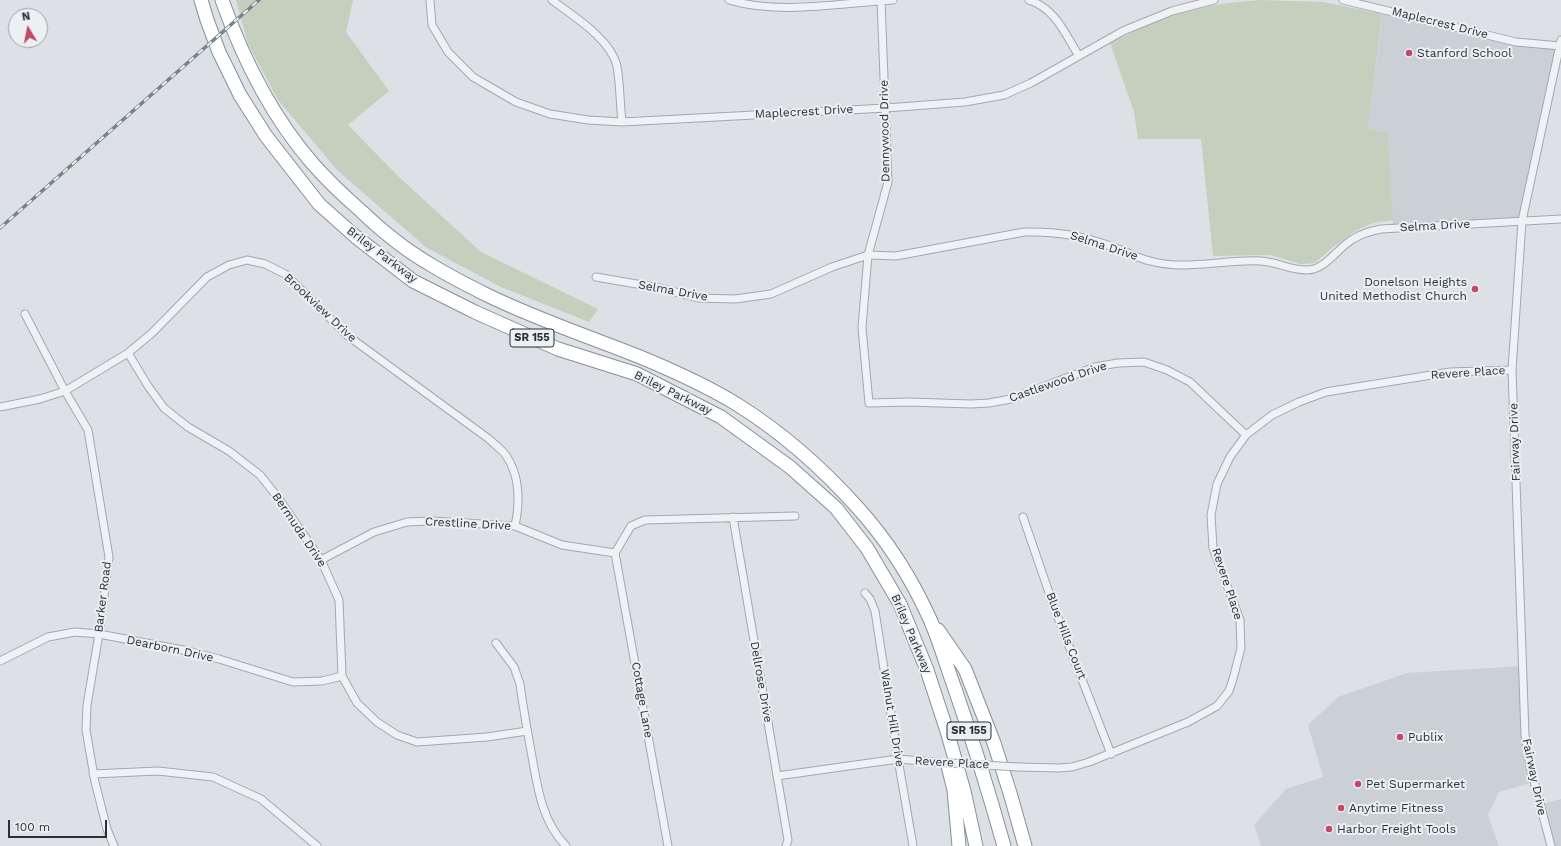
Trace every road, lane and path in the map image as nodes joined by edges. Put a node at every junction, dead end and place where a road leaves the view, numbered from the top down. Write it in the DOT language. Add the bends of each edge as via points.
graph roads {
  1 [pos="201,0"];
  2 [pos="222,0"];
  3 [pos="430,0"];
  4 [pos="552,0"];
  5 [pos="729,0"];
  6 [pos="881,0"];
  7 [pos="893,0"];
  8 [pos="1029,0"];
  9 [pos="1214,0"];
  10 [pos="1343,0"];
  11 [pos="1561,44"];
  12 [pos="1079,56"];
  13 [pos="886,108"];
  14 [pos="622,122"];
  15 [pos="1561,219"];
  16 [pos="1522,221"];
  17 [pos="868,255"];
  18 [pos="596,277"];
  19 [pos="25,314"];
  20 [pos="128,353"];
  21 [pos="1512,370"];
  22 [pos="65,391"];
  23 [pos="869,403"];
  24 [pos="0,407"];
  25 [pos="1246,435"];
  26 [pos="795,516"];
  27 [pos="733,517"];
  28 [pos="1023,517"];
  29 [pos="515,526"];
  30 [pos="615,553"];
  31 [pos="321,560"];
  32 [pos="865,593"];
  33 [pos="929,617"];
  34 [pos="99,634"];
  35 [pos="496,643"];
  36 [pos="0,661"];
  37 [pos="342,676"];
  38 [pos="936,700"];
  39 [pos="527,731"];
  40 [pos="1111,754"];
  41 [pos="898,759"];
  42 [pos="93,774"];
  43 [pos="777,776"];
  44 [pos="114,846"];
  45 [pos="317,846"];
  46 [pos="566,846"];
  47 [pos="668,846"];
  48 [pos="786,846"];
  49 [pos="913,846"];
  50 [pos="959,846"];
  51 [pos="976,846"];
  52 [pos="1004,846"];
  53 [pos="1025,846"];
  54 [pos="1551,846"];
  1 -- 38 [label="highway, Briley Parkway / SR 155" via="222,59 240,95 266,136 319,204 356,238 413,281 475,312 558,349 637,374 721,417 790,467 836,508 867,548 900,604"];
  2 -- 33 [label="highway, Briley Parkway / SR 155" via="253,75 294,139 338,191 380,229 427,263 488,296 646,360 738,405 820,468 859,508 890,547"];
  3 -- 14 [label="street, Maplecrest Drive" via="432,25 448,52 473,77 516,102 550,114"];
  4 -- 14 [label="street" via="592,30 608,48 616,64"];
  5 -- 6 [label="street" via="743,4 791,7"];
  6 -- 7 [label="street"];
  6 -- 13 [label="street, Dennywood Drive"];
  8 -- 12 [label="street" via="1040,4 1053,15"];
  9 -- 12 [label="street, Maplecrest Drive" via="1172,11 1123,31"];
  10 -- 11 [label="street, Maplecrest Drive" via="1516,42"];
  11 -- 16 [label="street, Fairway Drive"];
  12 -- 13 [label="street, Maplecrest Drive" via="1004,95 965,102"];
  13 -- 14 [label="street, Maplecrest Drive"];
  13 -- 17 [label="street, Dennywood Drive" via="888,182"];
  15 -- 16 [label="street, Selma Drive"];
  16 -- 17 [label="street, Selma Drive" via="1369,231 1352,240 1322,266 1307,270 1261,261 1172,265 1149,261 1086,238 1054,232 1024,232 896,256"];
  16 -- 21 [label="street, Fairway Drive"];
  17 -- 18 [label="street, Selma Drive" via="832,267 771,294 735,299 698,298 660,288"];
  17 -- 23 [label="street, Dennywood Drive" via="862,328"];
  19 -- 22 [label="street, Barker Road"];
  20 -- 22 [label="street, Brookview Drive"];
  20 -- 29 [label="street, Brookview Drive" via="152,333 207,277 229,265 248,260 265,264 285,274 348,336 505,453 515,471 518,489 519,509"];
  20 -- 31 [label="street, Bermuda Drive" via="164,408 260,475"];
  21 -- 25 [label="street, Revere Place" via="1450,372 1326,392 1272,415"];
  21 -- 54 [label="street, Fairway Drive" via="1525,735 1530,766"];
  22 -- 24 [label="street, Brookview Drive"];
  22 -- 34 [label="street, Barker Road" via="88,430 109,557"];
  23 -- 25 [label="street, Castlewood Drive" via="989,403 1011,399 1095,367 1144,362 1190,382"];
  25 -- 40 [label="street, Revere Place" via="1230,457 1217,484 1211,515 1213,548 1240,620 1241,648 1229,691 1217,706 1188,722"];
  26 -- 27 [label="street"];
  27 -- 30 [label="street" via="645,520 631,526"];
  27 -- 43 [label="street, Dellrose Drive"];
  28 -- 40 [label="street, Blue Hills Court" via="1055,610"];
  29 -- 30 [label="street, Crestline Drive" via="562,545"];
  29 -- 31 [label="street, Crestline Drive" via="407,522 374,532"];
  30 -- 47 [label="street, Cottage Lane"];
  31 -- 37 [label="street, Bermuda Drive" via="339,600"];
  32 -- 41 [label="street, Walnut Hill Drive" via="875,611"];
  33 -- 52 [label="highway, Briley Parkway / SR 155" via="973,742"];
  33 -- 53 [label="highway" via="966,669 994,743"];
  34 -- 36 [label="street, Dearborn Drive" via="75,632 48,637"];
  34 -- 37 [label="street, Dearborn Drive" via="188,651 293,682 322,681"];
  34 -- 42 [label="street, Barker Road" via="87,705 86,730"];
  35 -- 39 [label="street" via="514,667 520,684"];
  37 -- 39 [label="street, Bermuda Drive" via="357,703 377,722 397,735 417,742"];
  38 -- 50 [label="highway" via="943,747 954,790"];
  38 -- 51 [label="highway, Briley Parkway / SR 155" via="964,791"];
  39 -- 46 [label="street" via="546,817"];
  40 -- 41 [label="street, Revere Place, bridge" via="1072,767 1047,768"];
  41 -- 43 [label="street, Revere Place"];
  41 -- 49 [label="street, Walnut Hill Drive"];
  42 -- 44 [label="street, Barker Road"];
  42 -- 45 [label="street" via="158,771 212,777 261,799"];
  43 -- 48 [label="street, Dellrose Drive" via="788,840"];
}
